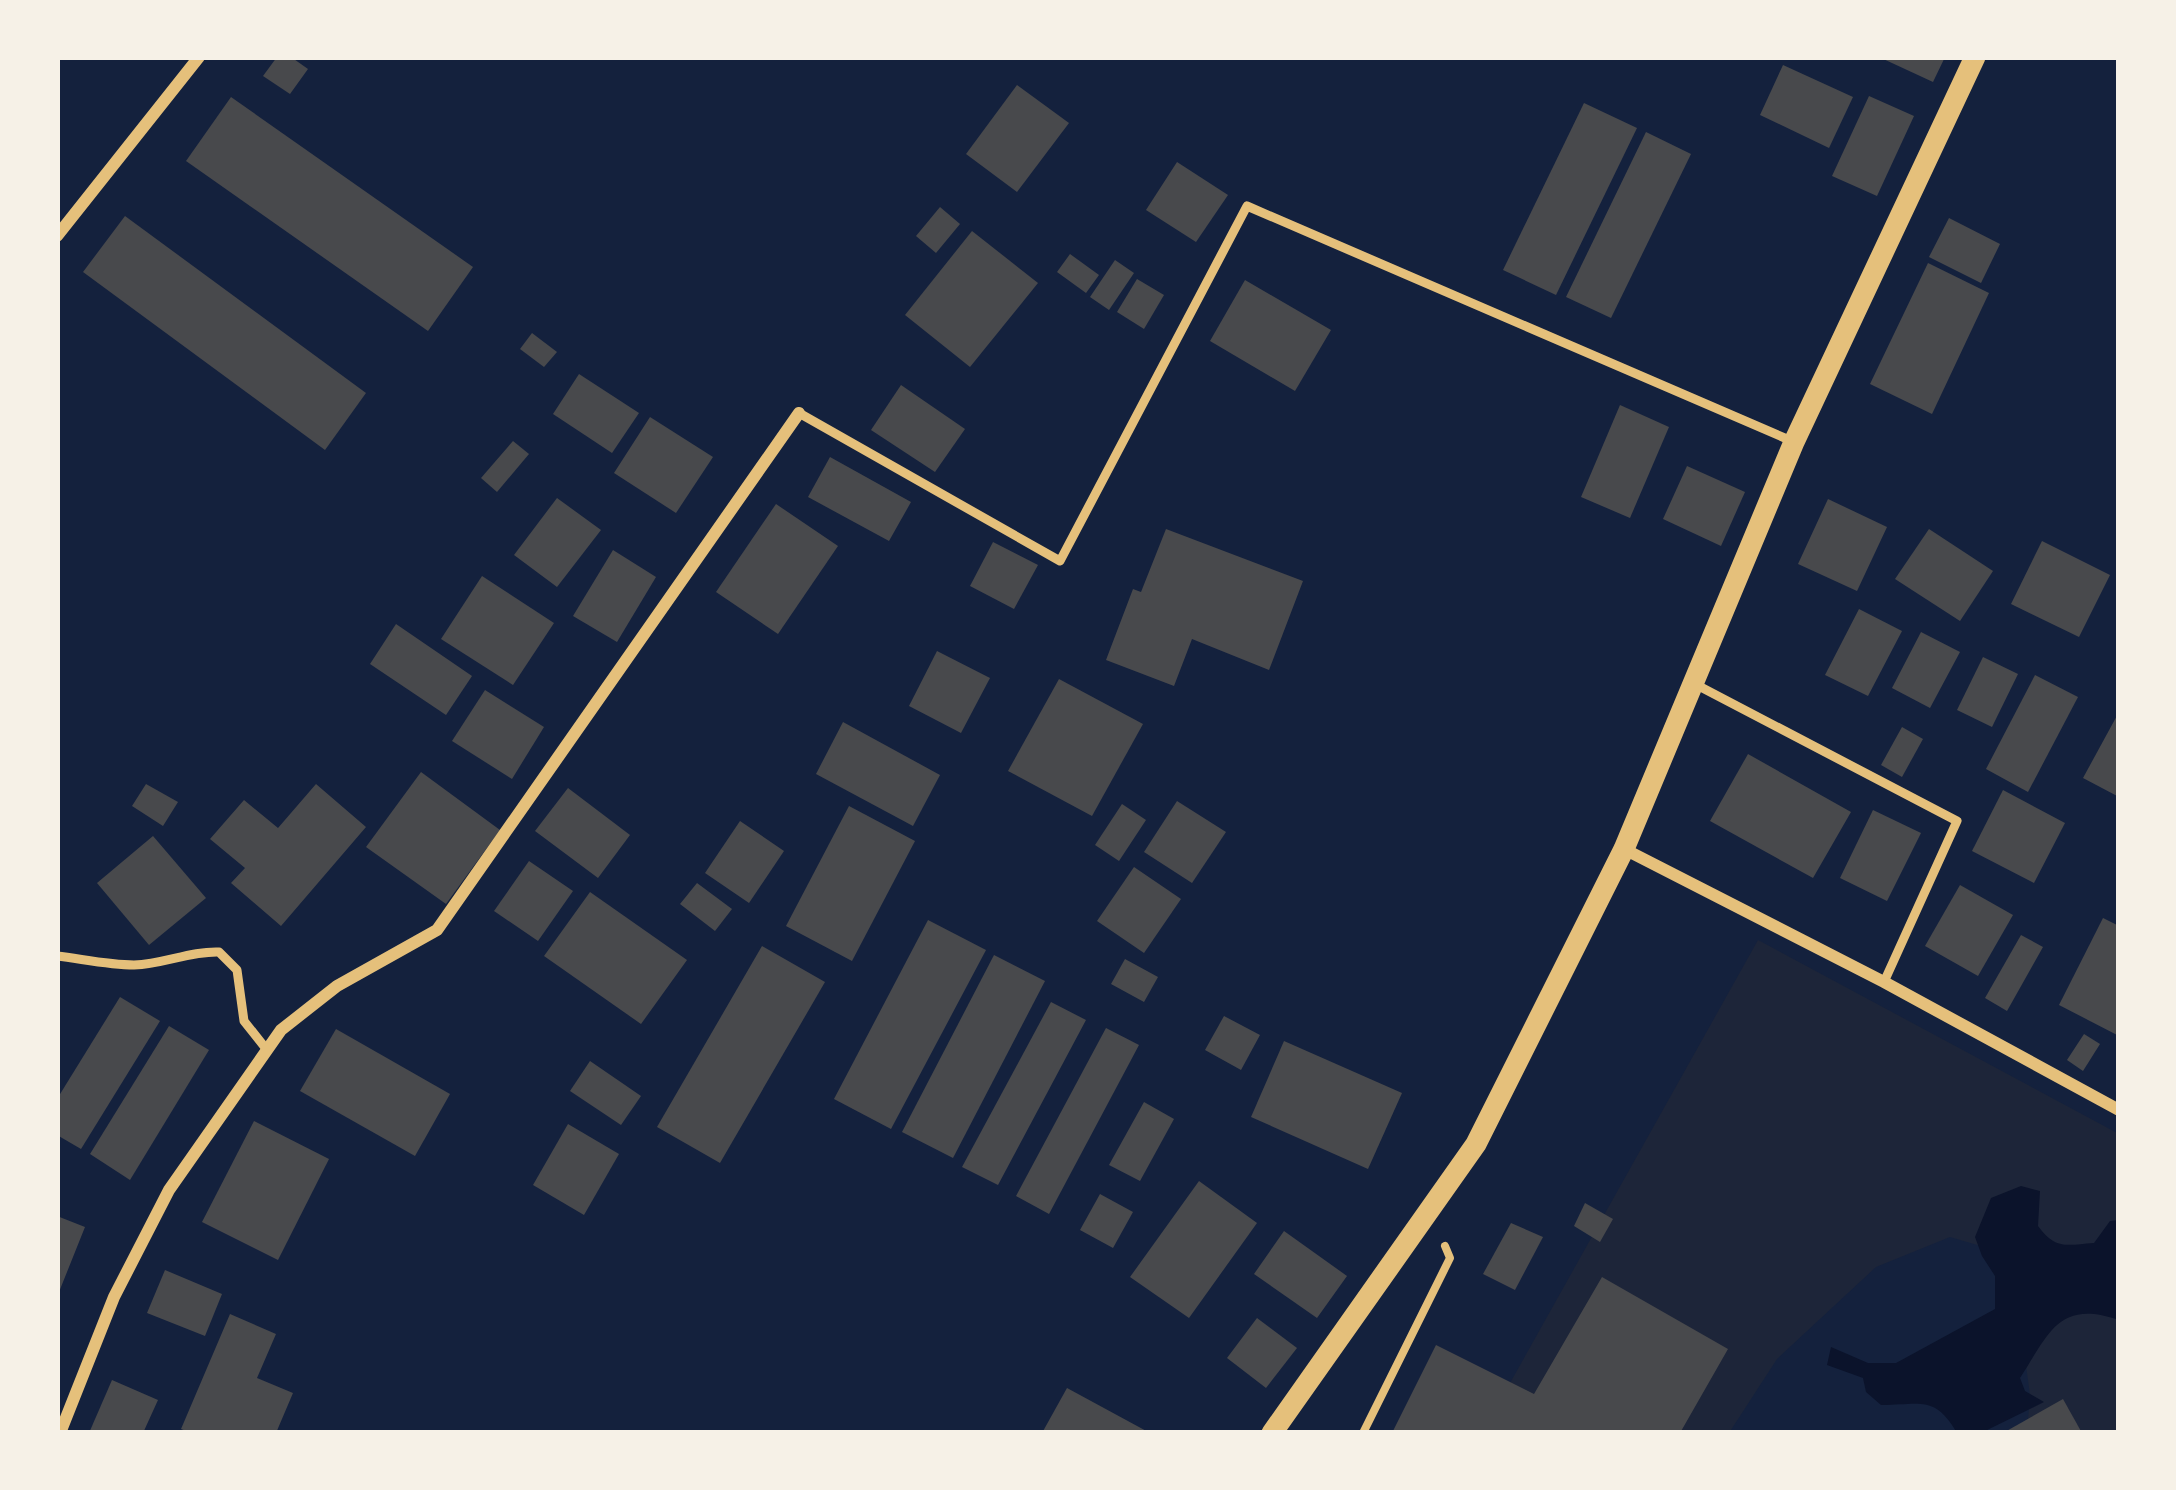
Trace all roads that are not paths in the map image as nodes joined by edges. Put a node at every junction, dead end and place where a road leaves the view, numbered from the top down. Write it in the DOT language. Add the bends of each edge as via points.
graph roads {
  1 [pos="200,57"];
  2 [pos="1975,57"];
  3 [pos="57,236"];
  4 [pos="799,413"];
  5 [pos="1793,442"];
  6 [pos="1693,683"];
  7 [pos="1624,849"];
  8 [pos="57,956"];
  9 [pos="1884,982"];
  10 [pos="267,1050"];
  11 [pos="2119,1111"];
  12 [pos="60,1433"];
  13 [pos="1272,1433"];
  1 -- 3 [label="street"];
  2 -- 5 [label="street"];
  4 -- 5 [label="lane" via="1060,561 1246,206"];
  4 -- 10 [label="street" via="437,930 337,986"];
  5 -- 6 [label="street"];
  6 -- 7 [label="street"];
  6 -- 9 [label="lane" via="1957,820"];
  7 -- 9 [label="street"];
  7 -- 13 [label="street" via="1476,1144"];
  8 -- 10 [label="lane" via="132,965 219,952 237,970 244,1021"];
  9 -- 11 [label="street"];
  10 -- 12 [label="street" via="169,1190 114,1297"];
}
